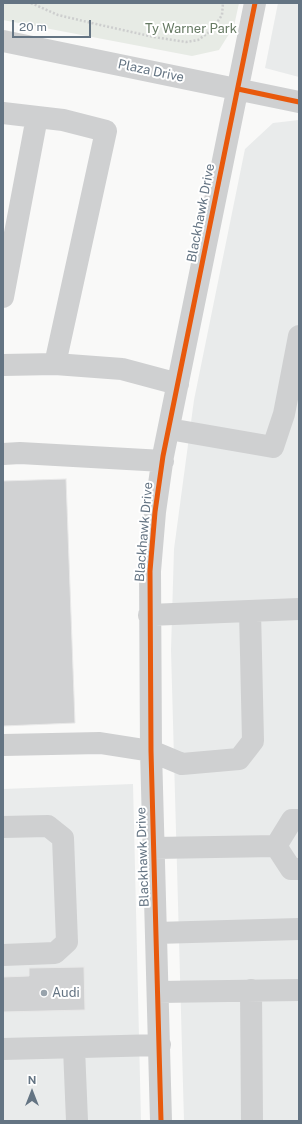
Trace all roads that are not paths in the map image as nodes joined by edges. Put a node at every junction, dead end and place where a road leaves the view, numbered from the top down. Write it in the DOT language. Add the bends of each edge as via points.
graph roads {
  1 [pos="255,3"];
  2 [pos="3,41"];
  3 [pos="238,89"];
  4 [pos="299,102"];
  5 [pos="3,113"];
  6 [pos="37,117"];
  7 [pos="3,297"];
  8 [pos="299,336"];
  9 [pos="55,364"];
  10 [pos="3,365"];
  11 [pos="178,384"];
  12 [pos="169,428"];
  13 [pos="3,454"];
  14 [pos="163,461"];
  15 [pos="299,609"];
  16 [pos="250,611"];
  17 [pos="150,615"];
  18 [pos="3,745"];
  19 [pos="152,751"];
  20 [pos="299,820"];
  21 [pos="3,827"];
  22 [pos="276,846"];
  23 [pos="154,848"];
  24 [pos="299,869"];
  25 [pos="299,929"];
  26 [pos="156,932"];
  27 [pos="3,955"];
  28 [pos="251,990"];
  29 [pos="299,990"];
  30 [pos="158,992"];
  31 [pos="160,1045"];
  32 [pos="74,1048"];
  33 [pos="3,1049"];
  34 [pos="77,1121"];
  35 [pos="161,1121"];
  36 [pos="252,1121"];
  1 -- 3 [label="street, Blackhawk Drive"];
  2 -- 3 [label="street, Plaza Drive"];
  3 -- 4 [label="street, Plaza Drive"];
  3 -- 11 [label="street, Blackhawk Drive"];
  5 -- 6 [label="street"];
  6 -- 7 [label="street"];
  6 -- 9 [label="street" via="63,120 106,131"];
  8 -- 12 [label="street" via="284,414 273,447"];
  9 -- 10 [label="street"];
  9 -- 11 [label="street" via="122,369"];
  11 -- 12 [label="street, Blackhawk Drive"];
  12 -- 14 [label="street, Blackhawk Drive"];
  13 -- 14 [label="street"];
  14 -- 17 [label="street, Blackhawk Drive" via="150,571"];
  15 -- 16 [label="street"];
  16 -- 17 [label="street"];
  16 -- 19 [label="street" via="253,741 239,759 182,764"];
  17 -- 19 [label="street, Blackhawk Drive"];
  18 -- 19 [label="street" via="100,743"];
  19 -- 23 [label="street, Blackhawk Drive"];
  20 -- 22 [label="street" via="292,820"];
  21 -- 27 [label="street" via="48,826 63,838 67,942 55,953"];
  22 -- 23 [label="street"];
  22 -- 24 [label="street" via="291,869"];
  23 -- 26 [label="street, Blackhawk Drive"];
  25 -- 26 [label="street"];
  26 -- 30 [label="street, Blackhawk Drive"];
  28 -- 29 [label="street"];
  28 -- 30 [label="street"];
  28 -- 36 [label="street"];
  30 -- 31 [label="street, Blackhawk Drive"];
  31 -- 32 [label="street"];
  31 -- 35 [label="street, Blackhawk Drive"];
  32 -- 33 [label="street"];
  32 -- 34 [label="street"];
}
